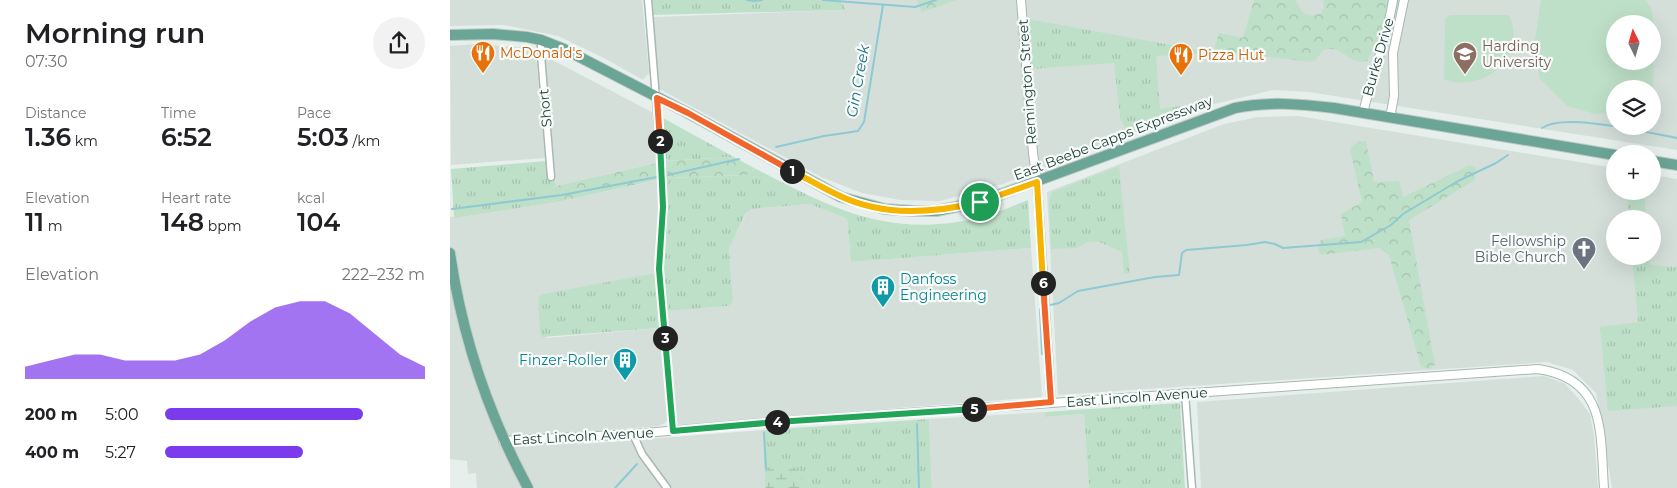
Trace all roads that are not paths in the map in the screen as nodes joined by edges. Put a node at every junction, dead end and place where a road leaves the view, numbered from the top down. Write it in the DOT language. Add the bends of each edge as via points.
graph roads {
  1 [pos="648,0"];
  2 [pos="1021,0"];
  3 [pos="1393,0"];
  4 [pos="1404,0"];
  5 [pos="450,35"];
  6 [pos="541,40"];
  7 [pos="657,98"];
  8 [pos="1362,113"];
  9 [pos="1390,118"];
  10 [pos="1606,154"];
  11 [pos="1661,162"];
  12 [pos="1677,165"];
  13 [pos="551,177"];
  14 [pos="1037,182"];
  15 [pos="450,253"];
  16 [pos="1185,393"];
  17 [pos="1051,402"];
  18 [pos="673,431"];
  19 [pos="633,434"];
  20 [pos="504,441"];
  21 [pos="528,488"];
  22 [pos="667,488"];
  23 [pos="1192,488"];
  24 [pos="1604,488"];
  1 -- 7 [label="street"];
  2 -- 14 [label="street, Remington Street"];
  3 -- 8 [label="street, Burks Drive"];
  4 -- 9 [label="street, Burks Drive" via="1393,53 1394,96"];
  5 -- 6 [label="main road, East Beebe Capps Expressway" via="493,34"];
  6 -- 7 [label="main road, East Beebe Capps Expressway"];
  6 -- 13 [label="street, Short"];
  7 -- 14 [label="main road, East Beebe Capps Expressway" via="841,197 885,209 952,209"];
  7 -- 18 [label="street" via="663,207 659,269"];
  8 -- 9 [label="main road, East Beebe Capps Expressway"];
  8 -- 14 [label="main road, East Beebe Capps Expressway" via="1293,104 1252,104"];
  9 -- 10 [label="main road, East Beebe Capps Expressway"];
  11 -- 12 [label="main road"];
  14 -- 17 [label="street, Remington Street"];
  15 -- 20 [label="main road" via="468,342"];
  16 -- 17 [label="street, East Lincoln Avenue"];
  16 -- 23 [label="street"];
  16 -- 24 [label="street, East Lincoln Avenue" via="1538,369 1554,371 1585,391 1593,404"];
  17 -- 18 [label="street, East Lincoln Avenue"];
  18 -- 19 [label="street, East Lincoln Avenue"];
  19 -- 20 [label="street, East Lincoln Avenue"];
  19 -- 22 [label="street" via="642,454"];
  20 -- 21 [label="main road"];
}
